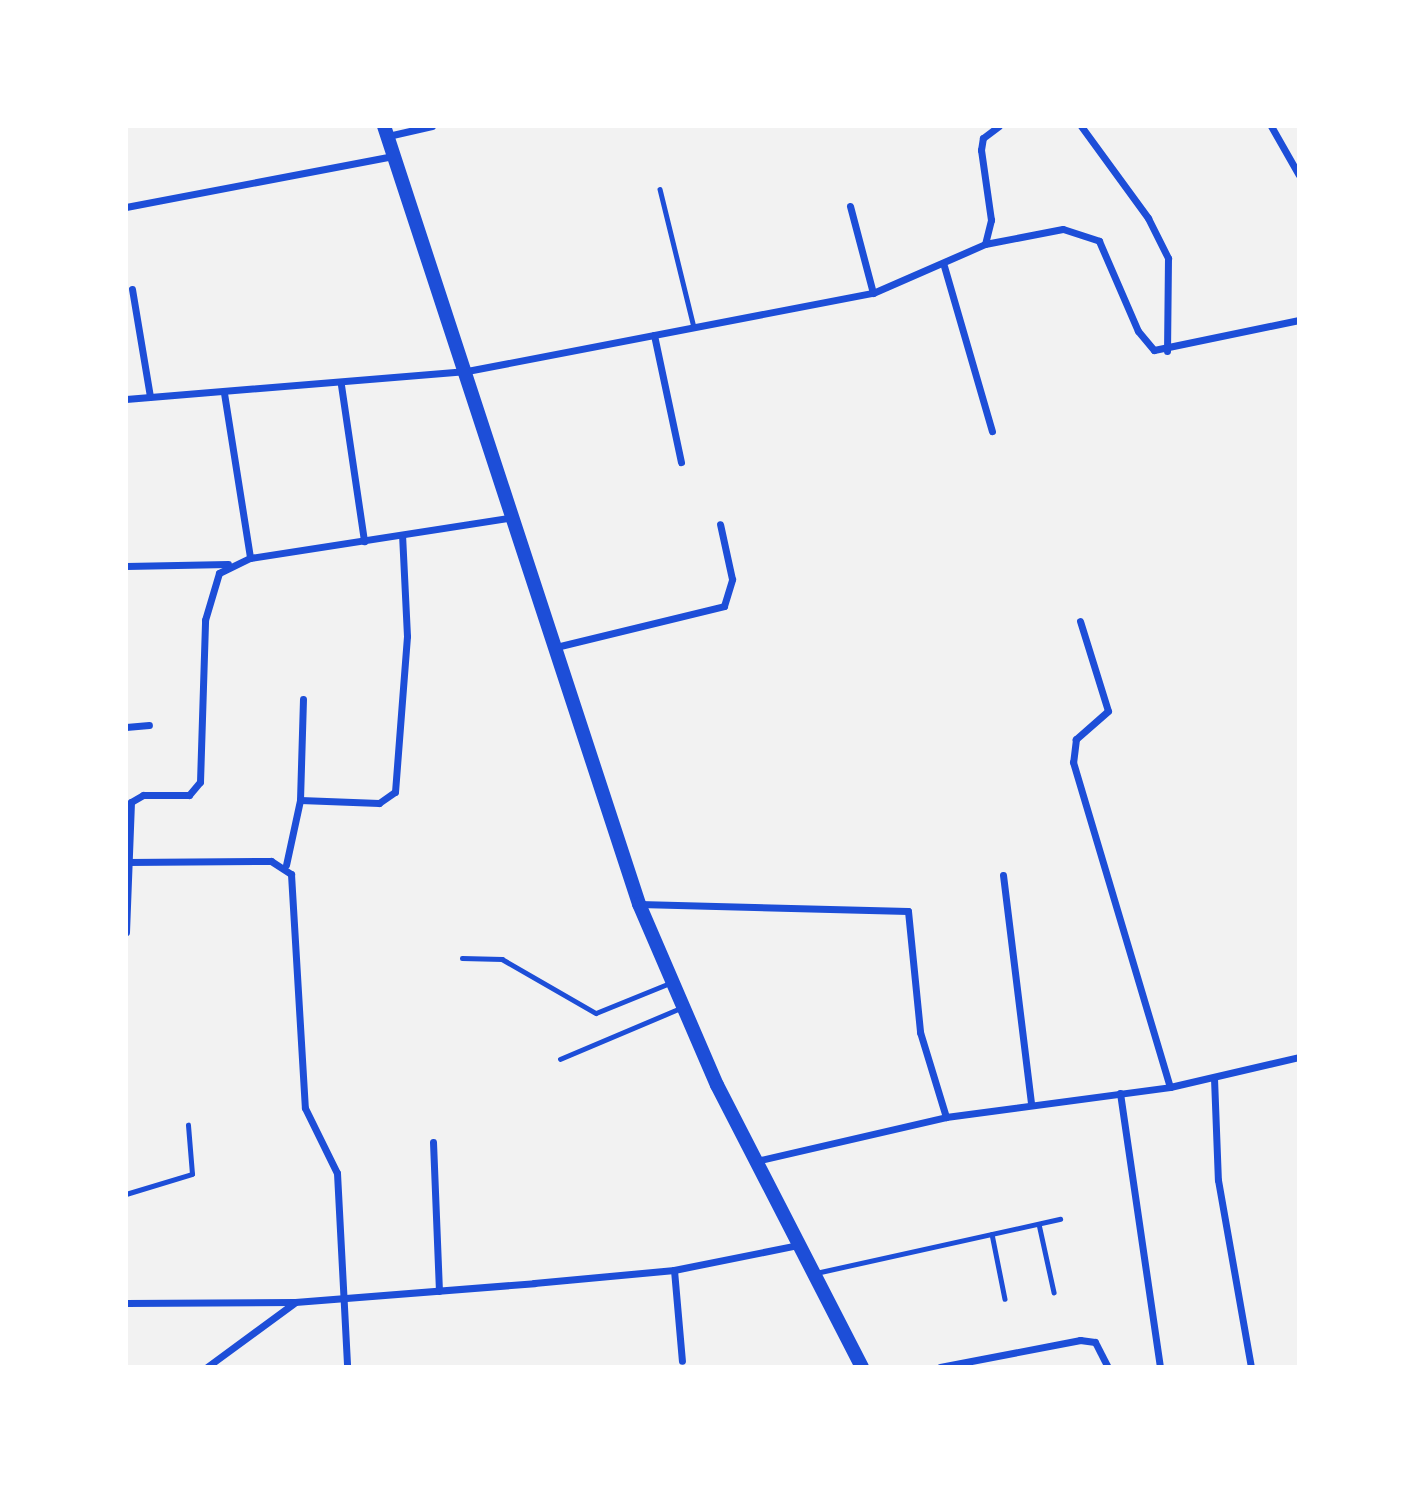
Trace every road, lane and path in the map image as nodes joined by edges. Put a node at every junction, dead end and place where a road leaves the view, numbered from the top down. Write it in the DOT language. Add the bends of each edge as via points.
graph roads {
  1 [pos="432,126"];
  2 [pos="999,126"];
  3 [pos="1082,126"];
  4 [pos="1271,126"];
  5 [pos="386,131"];
  6 [pos="394,156"];
  7 [pos="1299,175"];
  8 [pos="660,189"];
  9 [pos="850,206"];
  10 [pos="126,207"];
  11 [pos="985,244"];
  12 [pos="944,266"];
  13 [pos="132,289"];
  14 [pos="873,293"];
  15 [pos="1299,320"];
  16 [pos="694,327"];
  17 [pos="654,335"];
  18 [pos="1167,351"];
  19 [pos="467,372"];
  20 [pos="341,385"];
  21 [pos="224,393"];
  22 [pos="150,397"];
  23 [pos="126,399"];
  24 [pos="992,431"];
  25 [pos="681,462"];
  26 [pos="514,517"];
  27 [pos="720,524"];
  28 [pos="402,535"];
  29 [pos="364,541"];
  30 [pos="250,558"];
  31 [pos="229,564"];
  32 [pos="126,566"];
  33 [pos="1080,621"];
  34 [pos="556,647"];
  35 [pos="303,699"];
  36 [pos="149,725"];
  37 [pos="126,727"];
  38 [pos="300,800"];
  39 [pos="128,862"];
  40 [pos="286,865"];
  41 [pos="1003,875"];
  42 [pos="639,904"];
  43 [pos="126,932"];
  44 [pos="462,958"];
  45 [pos="671,983"];
  46 [pos="682,1007"];
  47 [pos="1299,1057"];
  48 [pos="560,1059"];
  49 [pos="1214,1078"];
  50 [pos="1170,1087"];
  51 [pos="1120,1093"];
  52 [pos="1031,1103"];
  53 [pos="946,1117"];
  54 [pos="188,1125"];
  55 [pos="433,1142"];
  56 [pos="755,1161"];
  57 [pos="126,1194"];
  58 [pos="1060,1219"];
  59 [pos="1039,1224"];
  60 [pos="992,1234"];
  61 [pos="797,1245"];
  62 [pos="674,1270"];
  63 [pos="812,1274"];
  64 [pos="439,1291"];
  65 [pos="1054,1292"];
  66 [pos="340,1298"];
  67 [pos="1004,1299"];
  68 [pos="295,1302"];
  69 [pos="126,1303"];
  70 [pos="682,1361"];
  71 [pos="207,1367"];
  72 [pos="347,1367"];
  73 [pos="862,1367"];
  74 [pos="940,1367"];
  75 [pos="1108,1367"];
  76 [pos="1160,1367"];
  77 [pos="1251,1367"];
  1 -- 5 [label="street"];
  2 -- 11 [label="street" via="983,138 981,150 991,220"];
  3 -- 18 [label="street" via="1148,218 1168,258"];
  4 -- 7 [label="street"];
  5 -- 6 [label="highway"];
  6 -- 10 [label="street"];
  6 -- 19 [label="highway"];
  8 -- 16 [label="lane"];
  9 -- 14 [label="street"];
  11 -- 12 [label="street"];
  11 -- 18 [label="street" via="1082,231 1111,259 1145,343"];
  12 -- 14 [label="street"];
  12 -- 24 [label="street"];
  13 -- 22 [label="street"];
  14 -- 16 [label="street"];
  15 -- 18 [label="street"];
  16 -- 17 [label="street"];
  17 -- 19 [label="street"];
  17 -- 25 [label="street"];
  19 -- 20 [label="street"];
  19 -- 26 [label="highway"];
  20 -- 21 [label="street"];
  20 -- 29 [label="street"];
  21 -- 22 [label="street"];
  21 -- 30 [label="street"];
  22 -- 23 [label="street"];
  26 -- 28 [label="street"];
  26 -- 34 [label="highway"];
  27 -- 34 [label="street" via="732,579 724,606"];
  28 -- 29 [label="street"];
  28 -- 38 [label="street" via="407,636 395,792 379,803"];
  29 -- 30 [label="street"];
  30 -- 31 [label="street"];
  31 -- 32 [label="street"];
  31 -- 39 [label="street" via="210,590 205,620 200,782 189,795 143,795 131,802"];
  33 -- 50 [label="street" via="1108,711 1076,738 1073,762"];
  34 -- 42 [label="highway"];
  35 -- 38 [label="street"];
  36 -- 37 [label="street"];
  38 -- 40 [label="street"];
  39 -- 40 [label="street"];
  39 -- 43 [label="street"];
  40 -- 66 [label="street" via="294,887 304,1108 337,1173"];
  41 -- 52 [label="street"];
  42 -- 45 [label="highway"];
  42 -- 53 [label="street" via="908,911 920,1032"];
  44 -- 45 [label="lane" via="502,958 596,1013"];
  45 -- 46 [label="highway"];
  46 -- 48 [label="lane"];
  46 -- 56 [label="highway"];
  47 -- 49 [label="street"];
  49 -- 50 [label="street"];
  49 -- 77 [label="street" via="1218,1180"];
  50 -- 51 [label="street"];
  51 -- 52 [label="street"];
  51 -- 76 [label="street"];
  52 -- 53 [label="street"];
  53 -- 56 [label="street"];
  54 -- 57 [label="lane" via="192,1174"];
  55 -- 64 [label="street"];
  56 -- 61 [label="highway"];
  58 -- 59 [label="lane"];
  59 -- 60 [label="lane"];
  59 -- 65 [label="lane"];
  60 -- 63 [label="lane"];
  60 -- 67 [label="lane"];
  61 -- 62 [label="street"];
  61 -- 63 [label="highway"];
  62 -- 64 [label="street"];
  62 -- 70 [label="street"];
  63 -- 73 [label="highway"];
  64 -- 66 [label="street"];
  66 -- 68 [label="street"];
  66 -- 72 [label="street"];
  68 -- 69 [label="street"];
  68 -- 71 [label="street"];
  74 -- 75 [label="street" via="1080,1340 1096,1342"];
}
